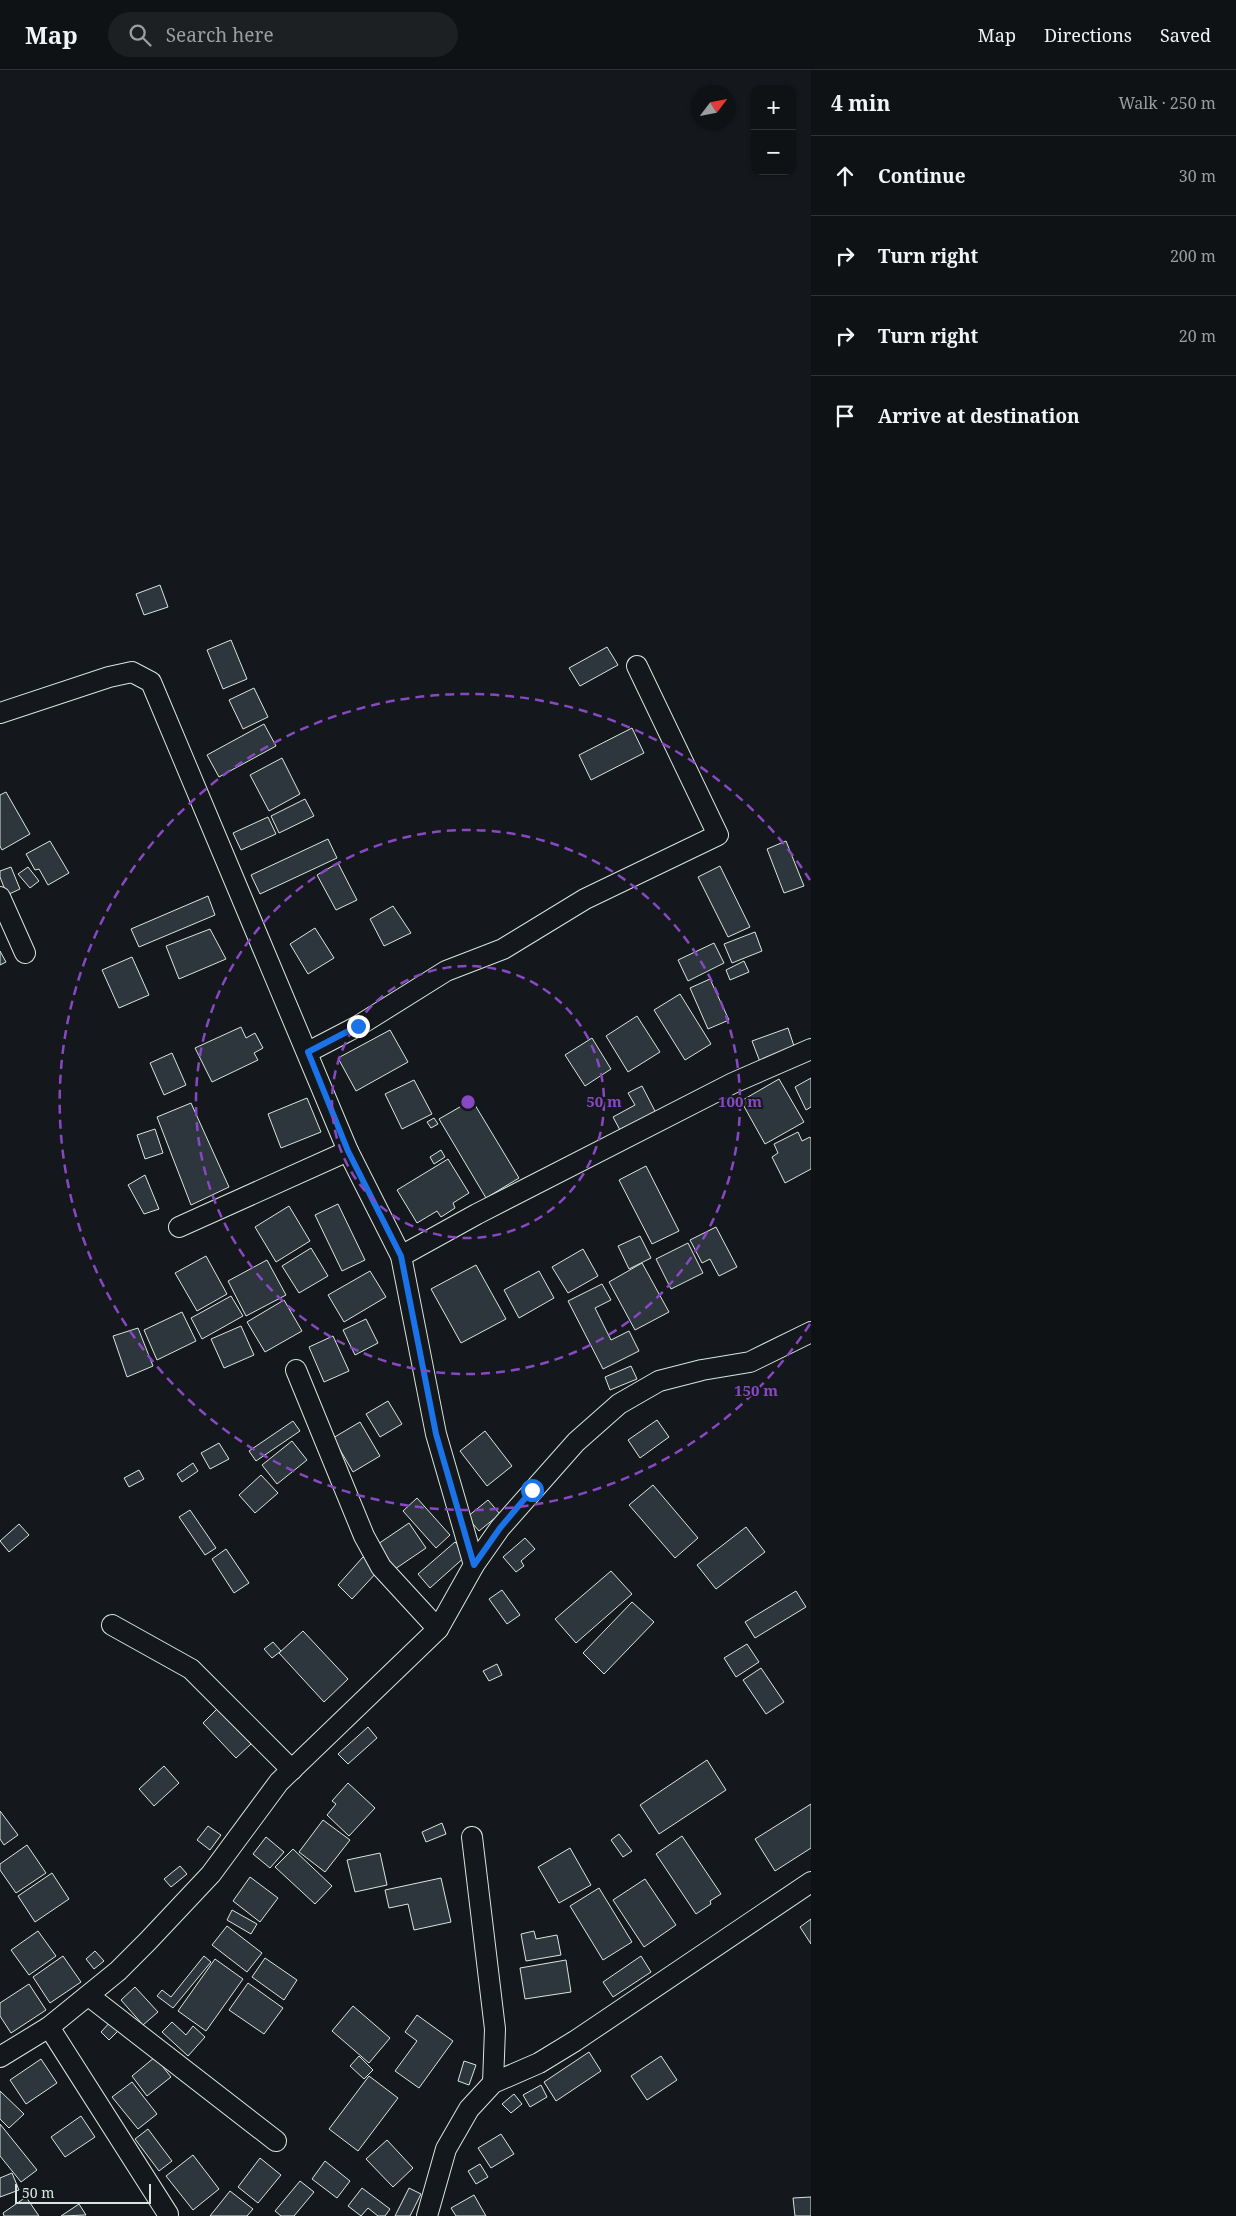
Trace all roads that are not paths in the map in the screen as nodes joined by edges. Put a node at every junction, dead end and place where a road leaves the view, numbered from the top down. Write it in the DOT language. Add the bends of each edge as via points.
graph roads {
  1 [pos="637,666"];
  2 [pos="0,712"];
  3 [pos="0,897"];
  4 [pos="25,953"];
  5 [pos="811,1049"];
  6 [pos="308,1052"];
  7 [pos="348,1151"];
  8 [pos="179,1227"];
  9 [pos="401,1256"];
  10 [pos="811,1332"];
  11 [pos="296,1370"];
  12 [pos="474,1565"];
  13 [pos="112,1625"];
  14 [pos="438,1629"];
  15 [pos="292,1770"];
  16 [pos="472,1837"];
  17 [pos="811,1882"];
  18 [pos="89,1996"];
  19 [pos="49,2027"];
  20 [pos="0,2057"];
  21 [pos="493,2084"];
  22 [pos="276,2141"];
  23 [pos="168,2214"];
  24 [pos="427,2216"];
  1 -- 6 [label="street" via="718,835 586,899 503,949 446,971 358,1026"];
  2 -- 6 [label="street" via="132,672 151,682"];
  3 -- 4 [label="street"];
  5 -- 9 [label="street" via="734,1083"];
  6 -- 7 [label="street"];
  7 -- 8 [label="street"];
  7 -- 9 [label="street"];
  9 -- 12 [label="street" via="436,1434"];
  10 -- 12 [label="street" via="750,1362 659,1381 619,1404 576,1442 532,1490"];
  11 -- 14 [label="street" via="364,1536 381,1568"];
  12 -- 14 [label="street"];
  13 -- 15 [label="street" via="191,1669"];
  14 -- 15 [label="street"];
  15 -- 18 [label="street" via="279,1782 211,1874 136,1953"];
  16 -- 21 [label="street" via="494,2029"];
  17 -- 21 [label="street" via="575,2041 539,2063"];
  18 -- 19 [label="street"];
  18 -- 22 [label="street"];
  19 -- 20 [label="street"];
  19 -- 23 [label="street"];
  21 -- 24 [label="street" via="469,2109 446,2149"];
}
